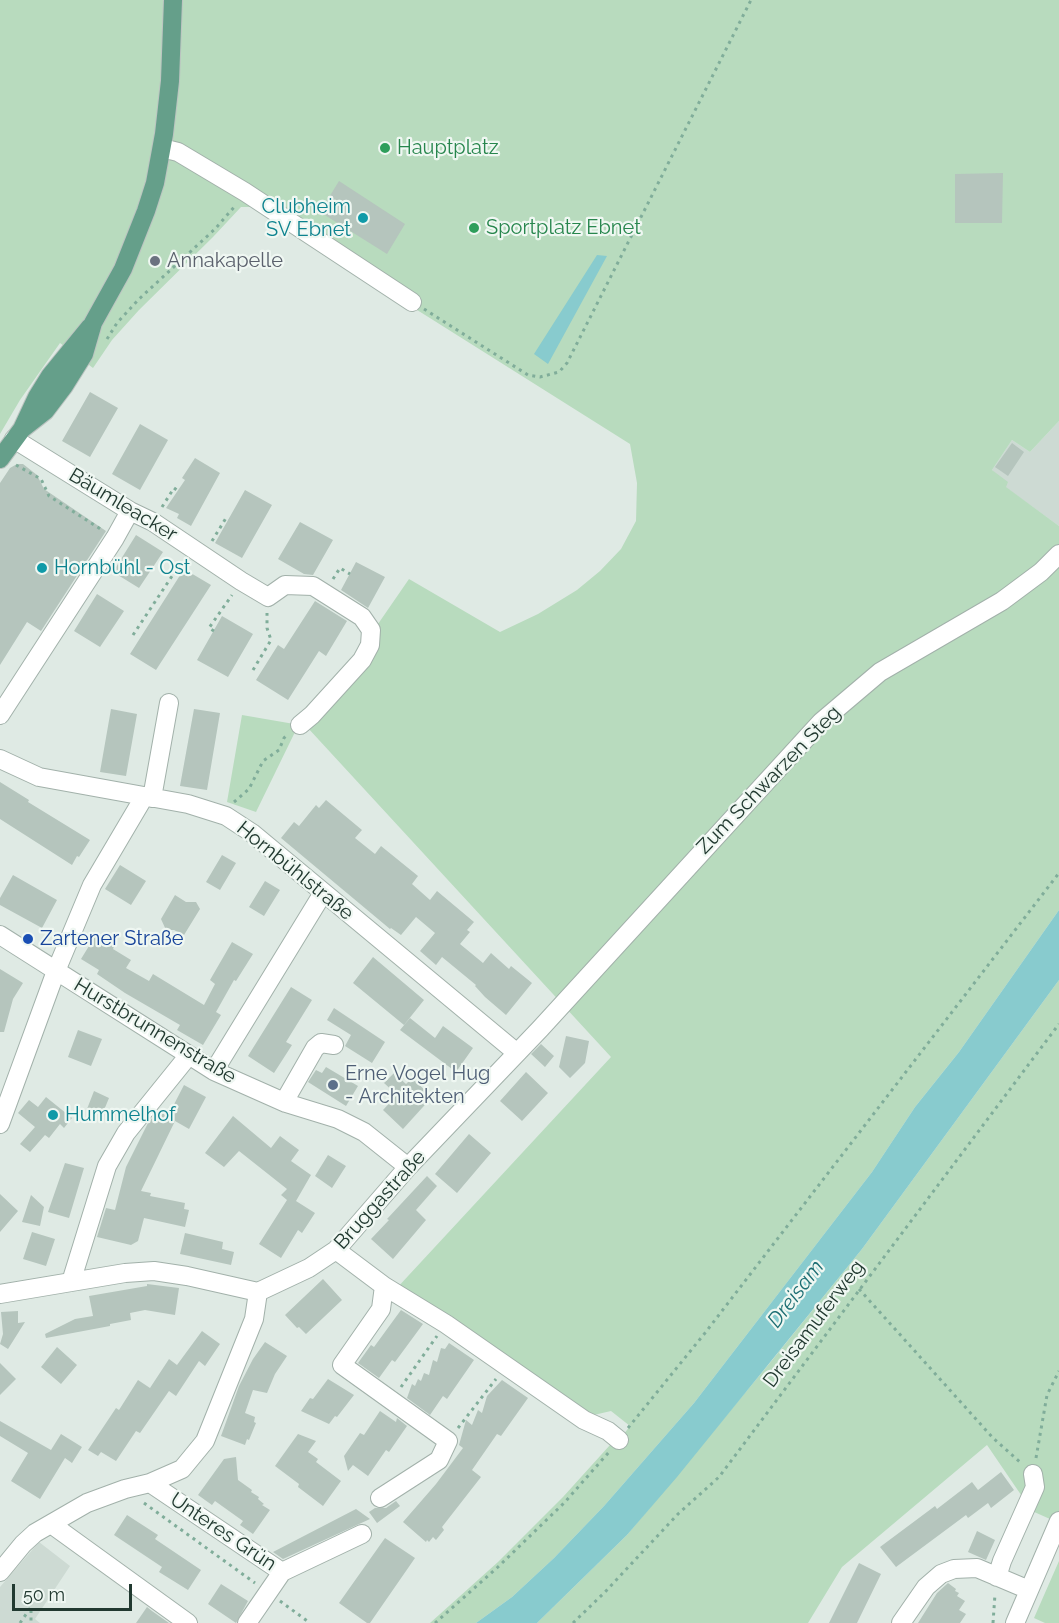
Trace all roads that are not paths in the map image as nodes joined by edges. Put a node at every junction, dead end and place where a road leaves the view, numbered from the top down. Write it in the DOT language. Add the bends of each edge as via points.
graph roads {
  1 [pos="173,0"];
  2 [pos="162,148"];
  3 [pos="412,302"];
  4 [pos="18,434"];
  5 [pos="1,458"];
  6 [pos="130,511"];
  7 [pos="1059,554"];
  8 [pos="169,703"];
  9 [pos="0,715"];
  10 [pos="300,725"];
  11 [pos="0,759"];
  12 [pos="148,798"];
  13 [pos="323,893"];
  14 [pos="0,935"];
  15 [pos="56,971"];
  16 [pos="334,1045"];
  17 [pos="517,1053"];
  18 [pos="189,1055"];
  19 [pos="214,1071"];
  20 [pos="284,1102"];
  21 [pos="0,1124"];
  22 [pos="408,1167"];
  23 [pos="336,1250"];
  24 [pos="71,1282"];
  25 [pos="384,1286"];
  26 [pos="258,1292"];
  27 [pos="0,1294"];
  28 [pos="619,1440"];
  29 [pos="1033,1474"];
  30 [pos="150,1483"];
  31 [pos="380,1498"];
  32 [pos="1059,1521"];
  33 [pos="51,1524"];
  34 [pos="362,1534"];
  35 [pos="0,1572"];
  36 [pos="282,1572"];
  37 [pos="997,1577"];
  38 [pos="1029,1590"];
  39 [pos="188,1623"];
  40 [pos="248,1623"];
  41 [pos="902,1623"];
  42 [pos="1015,1623"];
  1 -- 2 [label="main road" via="170,81"];
  2 -- 3 [label="street" via="178,152 245,192"];
  2 -- 4 [label="main road" via="146,211 123,269 93,323 84,354 45,411"];
  4 -- 5 [label="main road"];
  4 -- 6 [label="street, Bäumleacker"];
  6 -- 9 [label="street"];
  6 -- 10 [label="street, Bäumleacker" via="268,597 285,585 314,586 362,617 371,630 370,645 362,660"];
  7 -- 17 [label="street, Zum Schwarzen Steg" via="1002,602 880,672 821,722"];
  8 -- 12 [label="street"];
  11 -- 12 [label="street, Hornbühlstraße" via="39,777"];
  12 -- 13 [label="street, Hornbühlstraße" via="188,804 226,816"];
  12 -- 15 [label="street" via="92,885"];
  13 -- 17 [label="street, Hornbühlstraße"];
  13 -- 19 [label="street"];
  14 -- 15 [label="street, Hurstbrunnenstraße"];
  15 -- 18 [label="street, Hurstbrunnenstraße"];
  15 -- 21 [label="street"];
  16 -- 20 [label="street" via="321,1044 315,1048"];
  17 -- 22 [label="street, Bruggastraße"];
  18 -- 19 [label="street, Hurstbrunnenstraße"];
  18 -- 24 [label="street" via="126,1133 107,1166"];
  19 -- 20 [label="street, Hurstbrunnenstraße"];
  20 -- 22 [label="street, Hurstbrunnenstraße" via="338,1119 364,1132"];
  22 -- 23 [label="street, Bruggastraße"];
  23 -- 25 [label="street"];
  23 -- 26 [label="street, Bruggastraße" via="309,1268"];
  24 -- 26 [label="street" via="154,1271"];
  24 -- 27 [label="street"];
  25 -- 28 [label="street"];
  25 -- 31 [label="street" via="381,1309 342,1365 448,1442 439,1460"];
  26 -- 30 [label="street, Unteres Grün" via="254,1319 205,1441 182,1469"];
  29 -- 37 [label="street" via="1035,1487"];
  30 -- 33 [label="street, Unteres Grün" via="87,1503"];
  30 -- 36 [label="street, Unteres Grün"];
  32 -- 38 [label="street"];
  33 -- 35 [label="street, Unteres Grün" via="23,1544"];
  33 -- 39 [label="street"];
  34 -- 36 [label="street, Unteres Grün"];
  36 -- 40 [label="street"];
  37 -- 38 [label="street"];
  37 -- 41 [label="street" via="976,1568 941,1574 926,1587"];
  38 -- 42 [label="street"];
}
